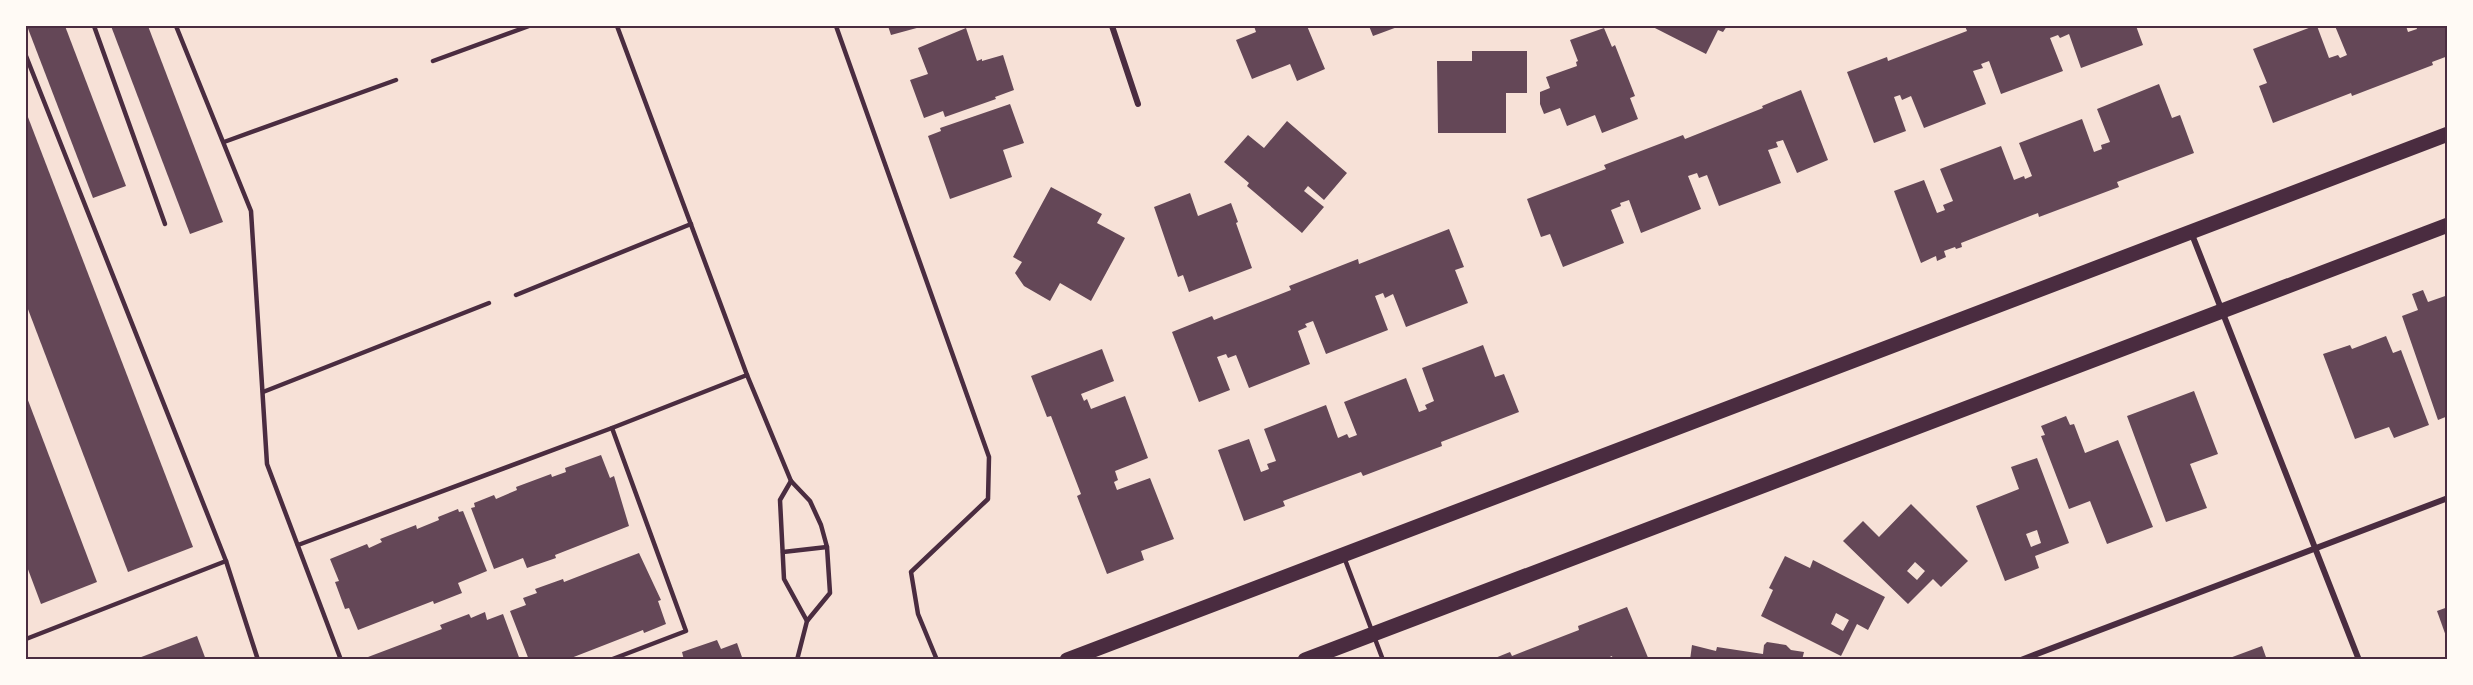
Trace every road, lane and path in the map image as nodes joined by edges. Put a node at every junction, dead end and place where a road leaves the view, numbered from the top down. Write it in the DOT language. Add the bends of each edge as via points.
graph roads {
  1 [pos="94,26"];
  2 [pos="176,26"];
  3 [pos="529,26"];
  4 [pos="617,26"];
  5 [pos="836,26"];
  6 [pos="1112,26"];
  7 [pos="26,56"];
  8 [pos="433,61"];
  9 [pos="396,80"];
  10 [pos="1138,104"];
  11 [pos="2448,134"];
  12 [pos="224,142"];
  13 [pos="165,224"];
  14 [pos="691,224"];
  15 [pos="2448,225"];
  16 [pos="2190,231"];
  17 [pos="516,295"];
  18 [pos="489,303"];
  19 [pos="2222,311"];
  20 [pos="747,375"];
  21 [pos="263,392"];
  22 [pos="612,428"];
  23 [pos="791,482"];
  24 [pos="2448,498"];
  25 [pos="298,544"];
  26 [pos="827,547"];
  27 [pos="2314,547"];
  28 [pos="783,552"];
  29 [pos="1343,554"];
  30 [pos="226,561"];
  31 [pos="807,621"];
  32 [pos="1373,634"];
  33 [pos="26,639"];
  34 [pos="258,660"];
  35 [pos="341,660"];
  36 [pos="610,660"];
  37 [pos="797,660"];
  38 [pos="937,660"];
  39 [pos="1067,660"];
  40 [pos="1305,660"];
  41 [pos="1383,660"];
  42 [pos="2021,660"];
  43 [pos="2360,660"];
  1 -- 13 [label="lane"];
  2 -- 12 [label="lane"];
  3 -- 8 [label="lane"];
  4 -- 14 [label="lane"];
  5 -- 38 [label="lane" via="989,457 988,499 912,572 918,614"];
  6 -- 10 [label="street"];
  7 -- 30 [label="lane"];
  9 -- 12 [label="lane"];
  11 -- 16 [label="main road"];
  12 -- 21 [label="lane" via="251,211"];
  14 -- 17 [label="lane"];
  14 -- 20 [label="lane"];
  15 -- 19 [label="main road"];
  16 -- 19 [label="street"];
  16 -- 29 [label="main road"];
  18 -- 21 [label="lane"];
  19 -- 27 [label="street"];
  19 -- 32 [label="main road"];
  20 -- 22 [label="lane"];
  20 -- 23 [label="lane"];
  21 -- 25 [label="lane" via="267,464"];
  22 -- 25 [label="lane"];
  22 -- 36 [label="lane" via="686,631"];
  23 -- 26 [label="lane" via="810,501"];
  23 -- 28 [label="lane" via="780,500"];
  24 -- 27 [label="street"];
  25 -- 35 [label="lane"];
  26 -- 28 [label="lane"];
  26 -- 31 [label="lane" via="830,593"];
  27 -- 42 [label="street"];
  27 -- 43 [label="street"];
  28 -- 31 [label="lane" via="784,579"];
  29 -- 32 [label="lane"];
  29 -- 39 [label="main road"];
  30 -- 33 [label="lane"];
  30 -- 34 [label="lane"];
  31 -- 37 [label="lane"];
  32 -- 40 [label="main road"];
  32 -- 41 [label="lane"];
}
